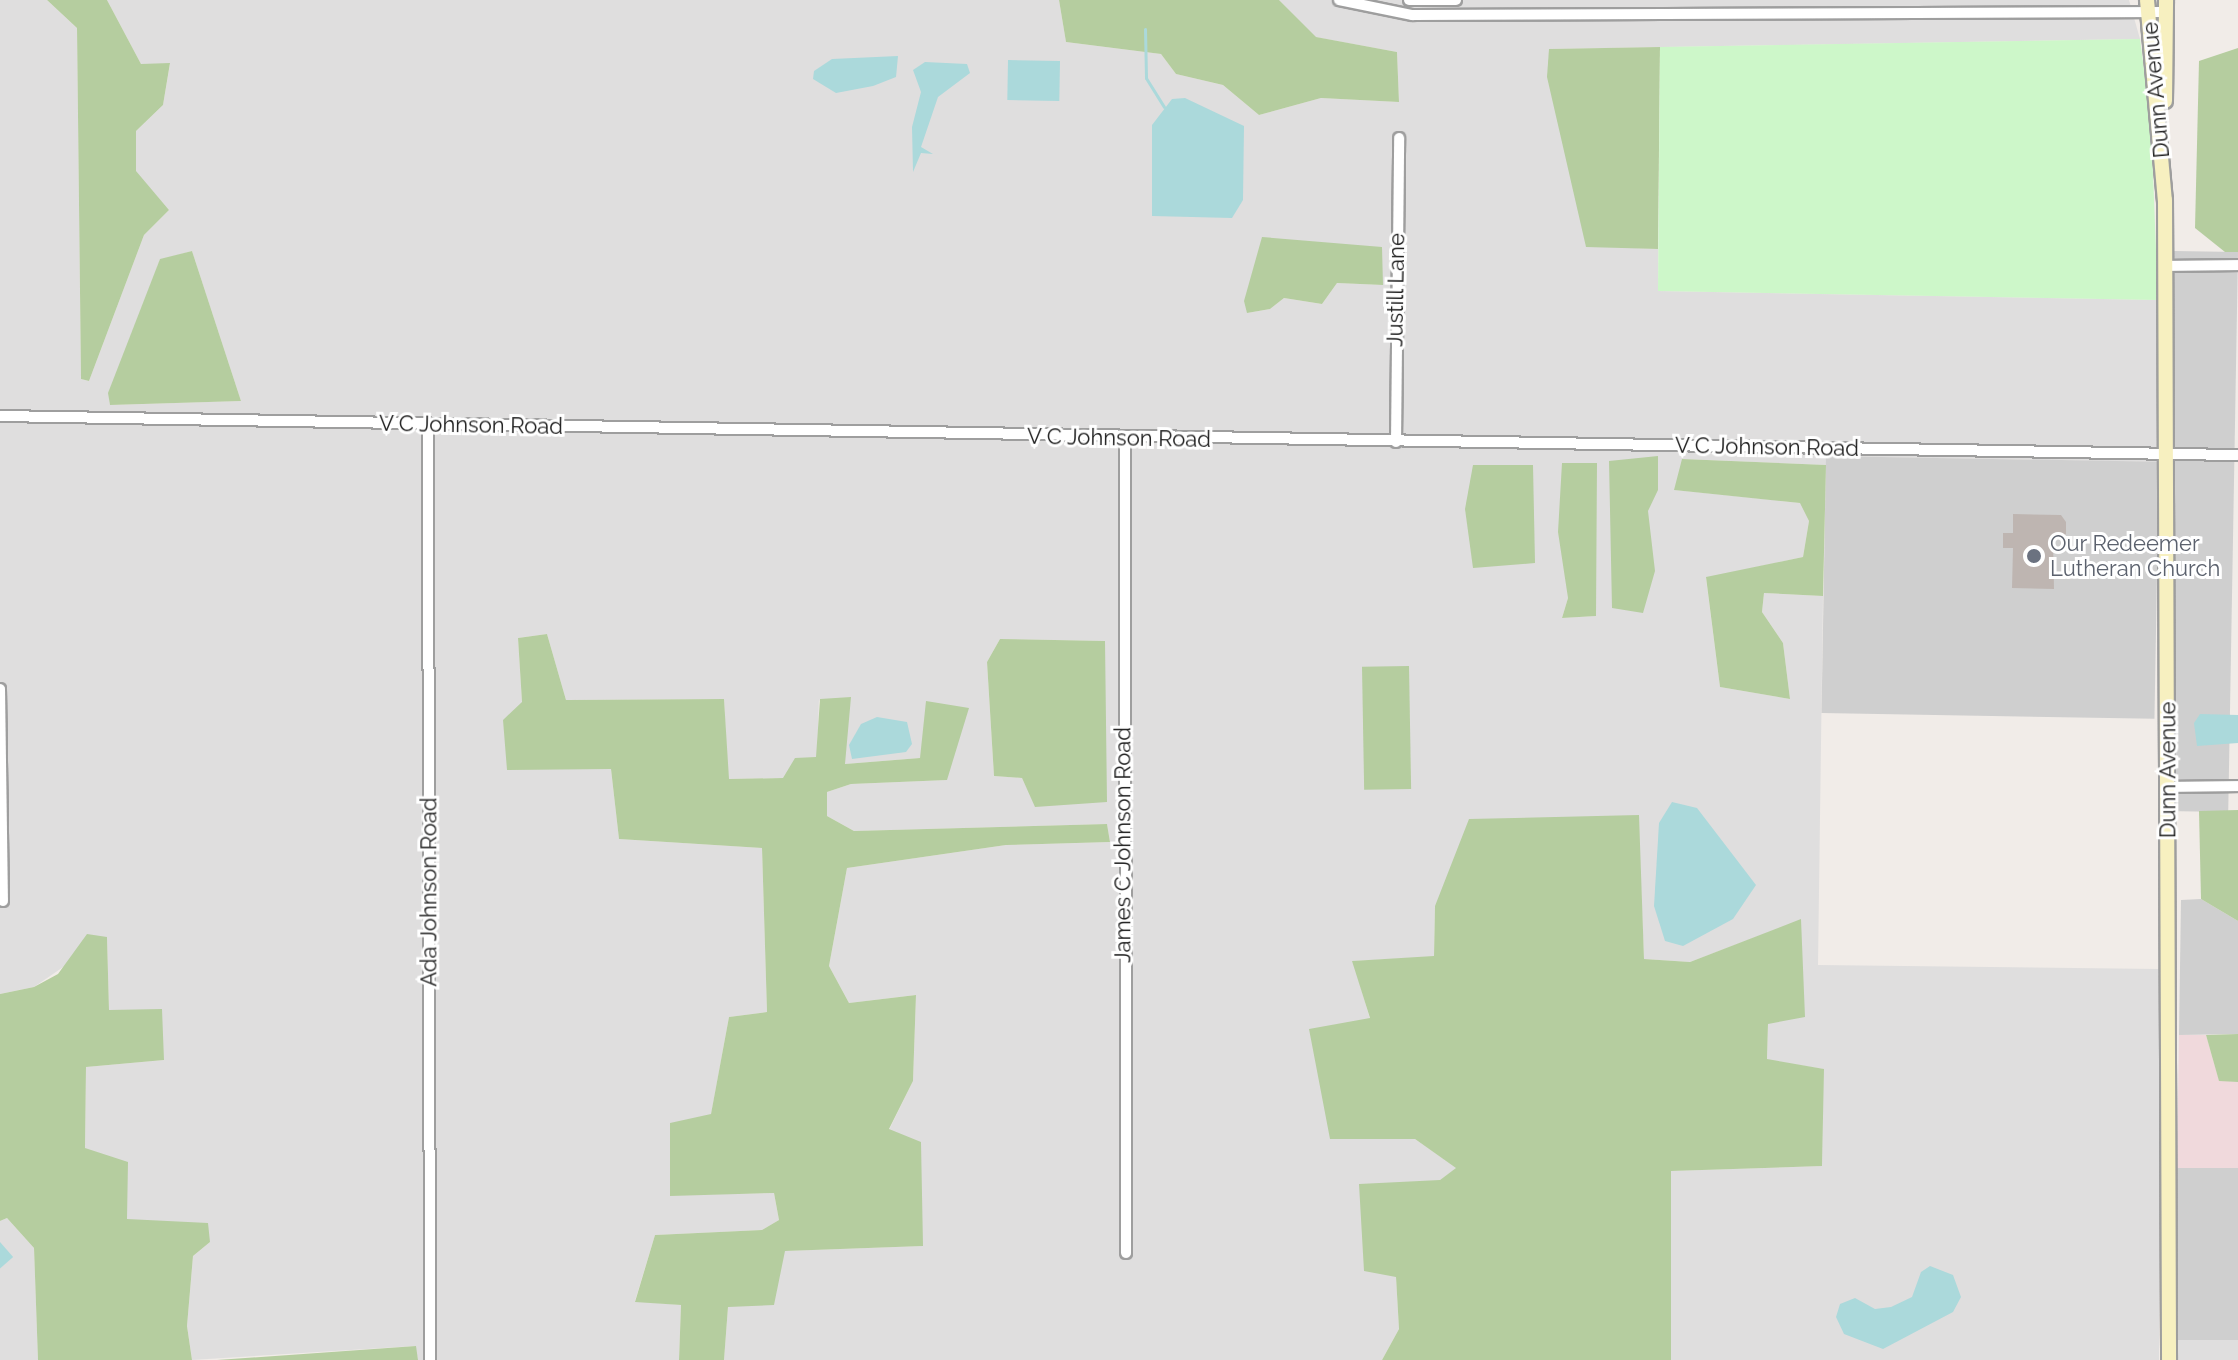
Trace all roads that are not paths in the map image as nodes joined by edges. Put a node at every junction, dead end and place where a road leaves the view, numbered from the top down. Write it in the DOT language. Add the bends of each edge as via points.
graph roads {
  1 [pos="1339,0"];
  2 [pos="1409,0"];
  3 [pos="1456,0"];
  4 [pos="1573,0"];
  5 [pos="1777,0"];
  6 [pos="2148,6"];
  7 [pos="2166,6"];
  8 [pos="1778,14"];
  9 [pos="1573,15"];
  10 [pos="1399,138"];
  11 [pos="2164,181"];
  12 [pos="2238,265"];
  13 [pos="2166,266"];
  14 [pos="0,416"];
  15 [pos="428,425"];
  16 [pos="1125,438"];
  17 [pos="1396,442"];
  18 [pos="2167,455"];
  19 [pos="2238,455"];
  20 [pos="0,689"];
  21 [pos="2238,786"];
  22 [pos="2168,787"];
  23 [pos="3,901"];
  24 [pos="1126,1253"];
  25 [pos="430,1360"];
  26 [pos="2169,1360"];
  1 -- 9 [label="street" via="1412,15"];
  2 -- 3 [label="street"];
  4 -- 9 [label="street"];
  5 -- 8 [label="street"];
  6 -- 7 [label="street"];
  6 -- 8 [label="street"];
  6 -- 11 [label="main road, Dunn Avenue"];
  7 -- 11 [label="main road, Dunn Avenue"];
  8 -- 9 [label="street"];
  10 -- 17 [label="street, Justill Lane"];
  11 -- 13 [label="main road, Dunn Avenue"];
  12 -- 13 [label="street"];
  13 -- 18 [label="main road, Dunn Avenue"];
  14 -- 15 [label="street, V C Johnson Road"];
  15 -- 16 [label="street, V C Johnson Road"];
  15 -- 25 [label="street, Ada Johnson Road"];
  16 -- 17 [label="street, V C Johnson Road"];
  16 -- 24 [label="street, James C Johnson Road"];
  17 -- 18 [label="street, V C Johnson Road"];
  18 -- 19 [label="street, V C Johnson Road"];
  18 -- 22 [label="main road, Dunn Avenue"];
  20 -- 23 [label="street"];
  21 -- 22 [label="street"];
  22 -- 26 [label="main road, Dunn Avenue"];
}
